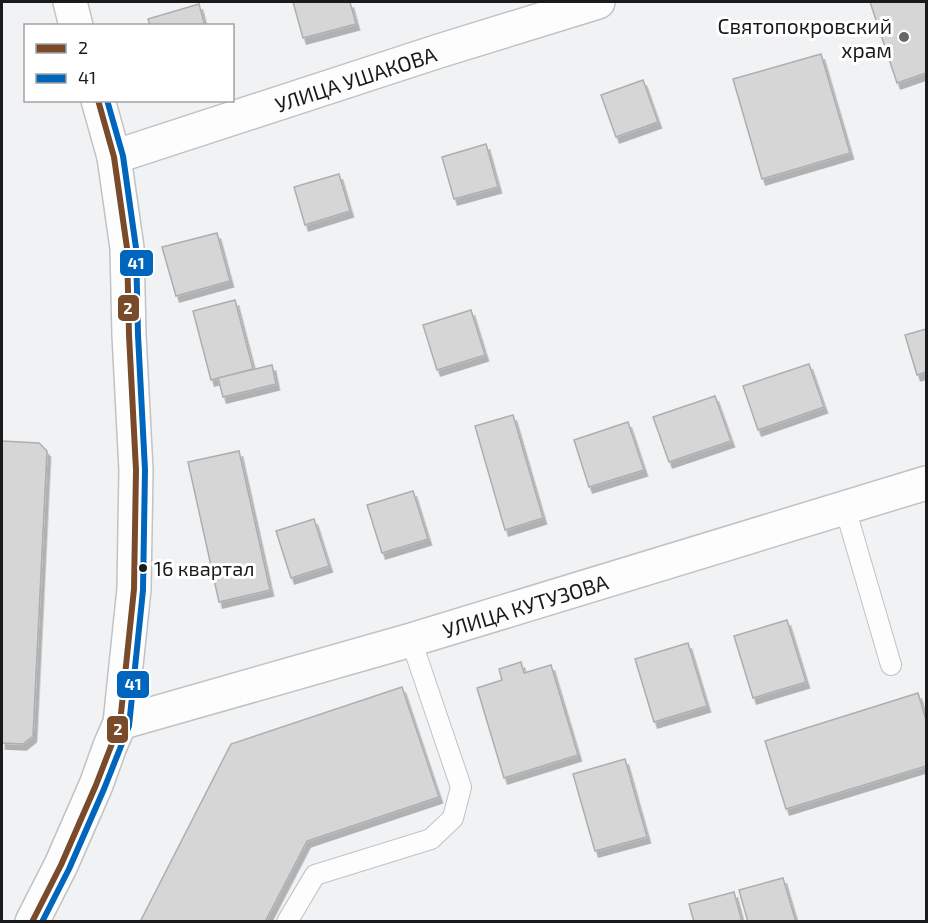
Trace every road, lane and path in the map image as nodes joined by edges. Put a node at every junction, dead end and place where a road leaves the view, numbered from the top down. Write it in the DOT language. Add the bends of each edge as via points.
graph roads {
  1 [pos="70,2"];
  2 [pos="598,2"];
  3 [pos="76,24"];
  4 [pos="99,102"];
  5 [pos="114,157"];
  6 [pos="927,483"];
  7 [pos="845,508"];
  8 [pos="411,640"];
  9 [pos="891,665"];
  10 [pos="120,723"];
  11 [pos="32,921"];
  12 [pos="287,921"];
  1 -- 3 [label="street"];
  2 -- 5 [label="street, УЛИЦА УШАКОВА"];
  4 -- 5 [label="street"];
  5 -- 10 [label="street" via="127,248 136,470 134,589"];
  6 -- 7 [label="street, УЛИЦА КУТУЗОВА"];
  7 -- 8 [label="street, УЛИЦА КУТУЗОВА"];
  7 -- 9 [label="lane"];
  8 -- 10 [label="street, УЛИЦА КУТУЗОВА"];
  8 -- 12 [label="lane" via="461,787 453,818 431,839 315,874"];
  10 -- 11 [label="street" via="61,865"];
}
